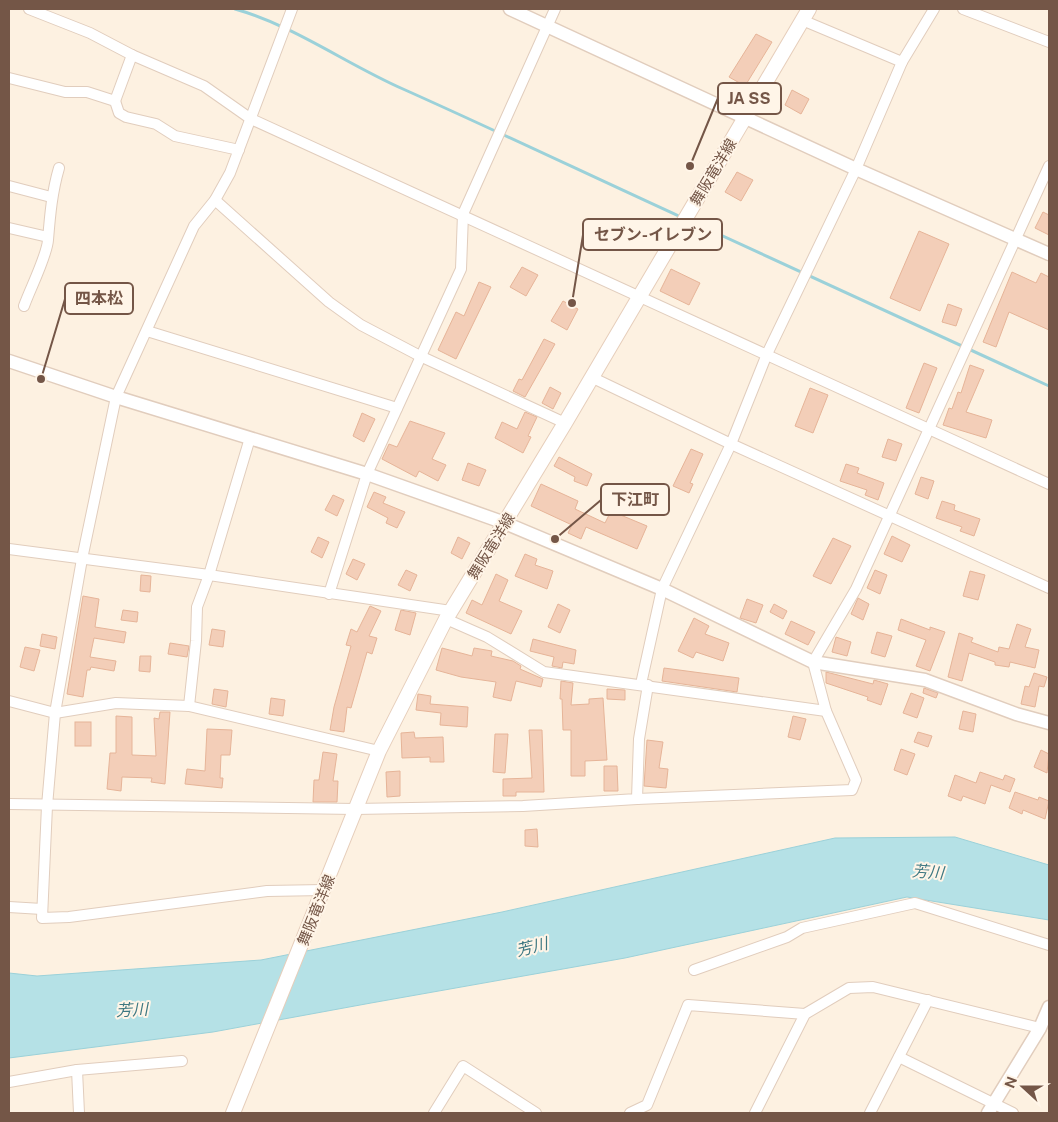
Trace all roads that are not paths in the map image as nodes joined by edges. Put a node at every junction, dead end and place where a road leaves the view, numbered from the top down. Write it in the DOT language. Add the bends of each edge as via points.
graph roads {
  1 [pos="29,9"];
  2 [pos="292,9"];
  3 [pos="510,9"];
  4 [pos="554,9"];
  5 [pos="934,9"];
  6 [pos="963,9"];
  7 [pos="806,14"];
  8 [pos="547,25"];
  9 [pos="1049,42"];
  10 [pos="132,55"];
  11 [pos="902,62"];
  12 [pos="9,78"];
  13 [pos="115,101"];
  14 [pos="745,118"];
  15 [pos="251,119"];
  16 [pos="239,150"];
  17 [pos="1049,166"];
  18 [pos="59,168"];
  19 [pos="856,169"];
  20 [pos="9,186"];
  21 [pos="51,197"];
  22 [pos="215,200"];
  23 [pos="463,214"];
  24 [pos="9,228"];
  25 [pos="48,237"];
  26 [pos="1016,239"];
  27 [pos="1049,254"];
  28 [pos="639,296"];
  29 [pos="24,306"];
  30 [pos="147,330"];
  31 [pos="767,354"];
  32 [pos="420,356"];
  33 [pos="9,361"];
  34 [pos="591,377"];
  35 [pos="116,397"];
  36 [pos="397,408"];
  37 [pos="565,423"];
  38 [pos="930,429"];
  39 [pos="250,438"];
  40 [pos="731,444"];
  41 [pos="367,474"];
  42 [pos="1049,484"];
  43 [pos="890,516"];
  44 [pos="505,523"];
  45 [pos="9,549"];
  46 [pos="82,559"];
  47 [pos="209,575"];
  48 [pos="1049,588"];
  49 [pos="662,589"];
  50 [pos="329,594"];
  51 [pos="448,615"];
  52 [pos="813,662"];
  53 [pos="644,685"];
  54 [pos="9,701"];
  55 [pos="189,706"];
  56 [pos="826,711"];
  57 [pos="55,713"];
  58 [pos="1049,723"];
  59 [pos="379,751"];
  60 [pos="637,799"];
  61 [pos="9,804"];
  62 [pos="47,806"];
  63 [pos="355,809"];
  64 [pos="324,890"];
  65 [pos="9,908"];
  66 [pos="42,909"];
  67 [pos="1049,945"];
  68 [pos="694,970"];
  69 [pos="928,1000"];
  70 [pos="1049,1007"];
  71 [pos="805,1014"];
  72 [pos="1040,1028"];
  73 [pos="899,1057"];
  74 [pos="182,1061"];
  75 [pos="78,1070"];
  76 [pos="9,1082"];
  77 [pos="991,1108"];
  78 [pos="79,1113"];
  79 [pos="233,1113"];
  80 [pos="434,1113"];
  81 [pos="536,1113"];
  82 [pos="630,1113"];
  83 [pos="755,1113"];
  84 [pos="870,1113"];
  85 [pos="1012,1113"];
  1 -- 10 [label="street"];
  2 -- 15 [label="street"];
  3 -- 8 [label="street"];
  4 -- 8 [label="street"];
  5 -- 11 [label="street"];
  6 -- 9 [label="street"];
  7 -- 11 [label="street"];
  7 -- 14 [label="main road, 舞阪竜洋線"];
  8 -- 14 [label="street"];
  8 -- 23 [label="street"];
  10 -- 13 [label="street"];
  10 -- 15 [label="street" via="204,86"];
  11 -- 19 [label="street"];
  12 -- 13 [label="street" via="65,92 87,92"];
  13 -- 16 [label="street" via="119,113 126,117 156,124 175,136"];
  14 -- 19 [label="street"];
  14 -- 28 [label="main road, 舞阪竜洋線"];
  15 -- 16 [label="street"];
  15 -- 23 [label="street"];
  16 -- 22 [label="street"];
  17 -- 26 [label="street"];
  18 -- 21 [label="street"];
  19 -- 26 [label="street"];
  19 -- 31 [label="street"];
  20 -- 21 [label="street"];
  21 -- 25 [label="street"];
  22 -- 30 [label="street" via="194,226"];
  22 -- 32 [label="street" via="329,302 361,325"];
  23 -- 28 [label="street"];
  23 -- 32 [label="street" via="462,269"];
  24 -- 25 [label="street"];
  25 -- 29 [label="street"];
  26 -- 27 [label="street"];
  26 -- 38 [label="street"];
  28 -- 31 [label="street"];
  28 -- 34 [label="main road, 舞阪竜洋線"];
  30 -- 35 [label="street"];
  30 -- 36 [label="street"];
  31 -- 38 [label="street"];
  31 -- 40 [label="street"];
  32 -- 36 [label="street"];
  32 -- 37 [label="street"];
  33 -- 35 [label="street"];
  34 -- 37 [label="main road, 舞阪竜洋線"];
  34 -- 40 [label="street"];
  35 -- 39 [label="street"];
  35 -- 46 [label="street"];
  36 -- 41 [label="street"];
  37 -- 44 [label="main road, 舞阪竜洋線"];
  38 -- 42 [label="street"];
  38 -- 43 [label="street"];
  39 -- 41 [label="street"];
  39 -- 47 [label="street"];
  40 -- 43 [label="street"];
  40 -- 49 [label="street"];
  41 -- 44 [label="street"];
  41 -- 50 [label="street"];
  43 -- 48 [label="street"];
  43 -- 52 [label="street" via="856,589"];
  44 -- 49 [label="street"];
  44 -- 51 [label="main road, 舞阪竜洋線"];
  45 -- 46 [label="street"];
  46 -- 47 [label="street"];
  46 -- 57 [label="street"];
  47 -- 50 [label="street"];
  47 -- 55 [label="street" via="197,607"];
  49 -- 52 [label="street"];
  49 -- 53 [label="street"];
  50 -- 51 [label="street"];
  51 -- 53 [label="street" via="544,672"];
  51 -- 59 [label="main road, 舞阪竜洋線"];
  52 -- 56 [label="street"];
  52 -- 58 [label="street" via="925,680"];
  53 -- 56 [label="street"];
  53 -- 60 [label="street"];
  54 -- 57 [label="street"];
  55 -- 57 [label="street" via="116,703"];
  55 -- 59 [label="street"];
  56 -- 60 [label="street" via="856,780 852,790"];
  57 -- 62 [label="street"];
  59 -- 63 [label="main road, 舞阪竜洋線"];
  60 -- 63 [label="street" via="523,806"];
  61 -- 62 [label="street"];
  62 -- 63 [label="street"];
  62 -- 66 [label="street"];
  63 -- 64 [label="main road, 舞阪竜洋線"];
  64 -- 66 [label="street" via="267,892 69,917 42,918"];
  64 -- 79 [label="main road, 舞阪竜洋線"];
  65 -- 66 [label="street"];
  67 -- 68 [label="street" via="915,903 802,928 787,937"];
  69 -- 71 [label="street" via="873,987 849,988"];
  69 -- 72 [label="street"];
  69 -- 73 [label="street"];
  70 -- 72 [label="street"];
  71 -- 82 [label="street" via="688,1005 647,1105"];
  71 -- 83 [label="street"];
  72 -- 77 [label="street"];
  73 -- 77 [label="street"];
  73 -- 84 [label="street"];
  74 -- 75 [label="street"];
  75 -- 76 [label="street"];
  75 -- 78 [label="street"];
  77 -- 85 [label="street"];
  80 -- 81 [label="street" via="463,1066"];
}
